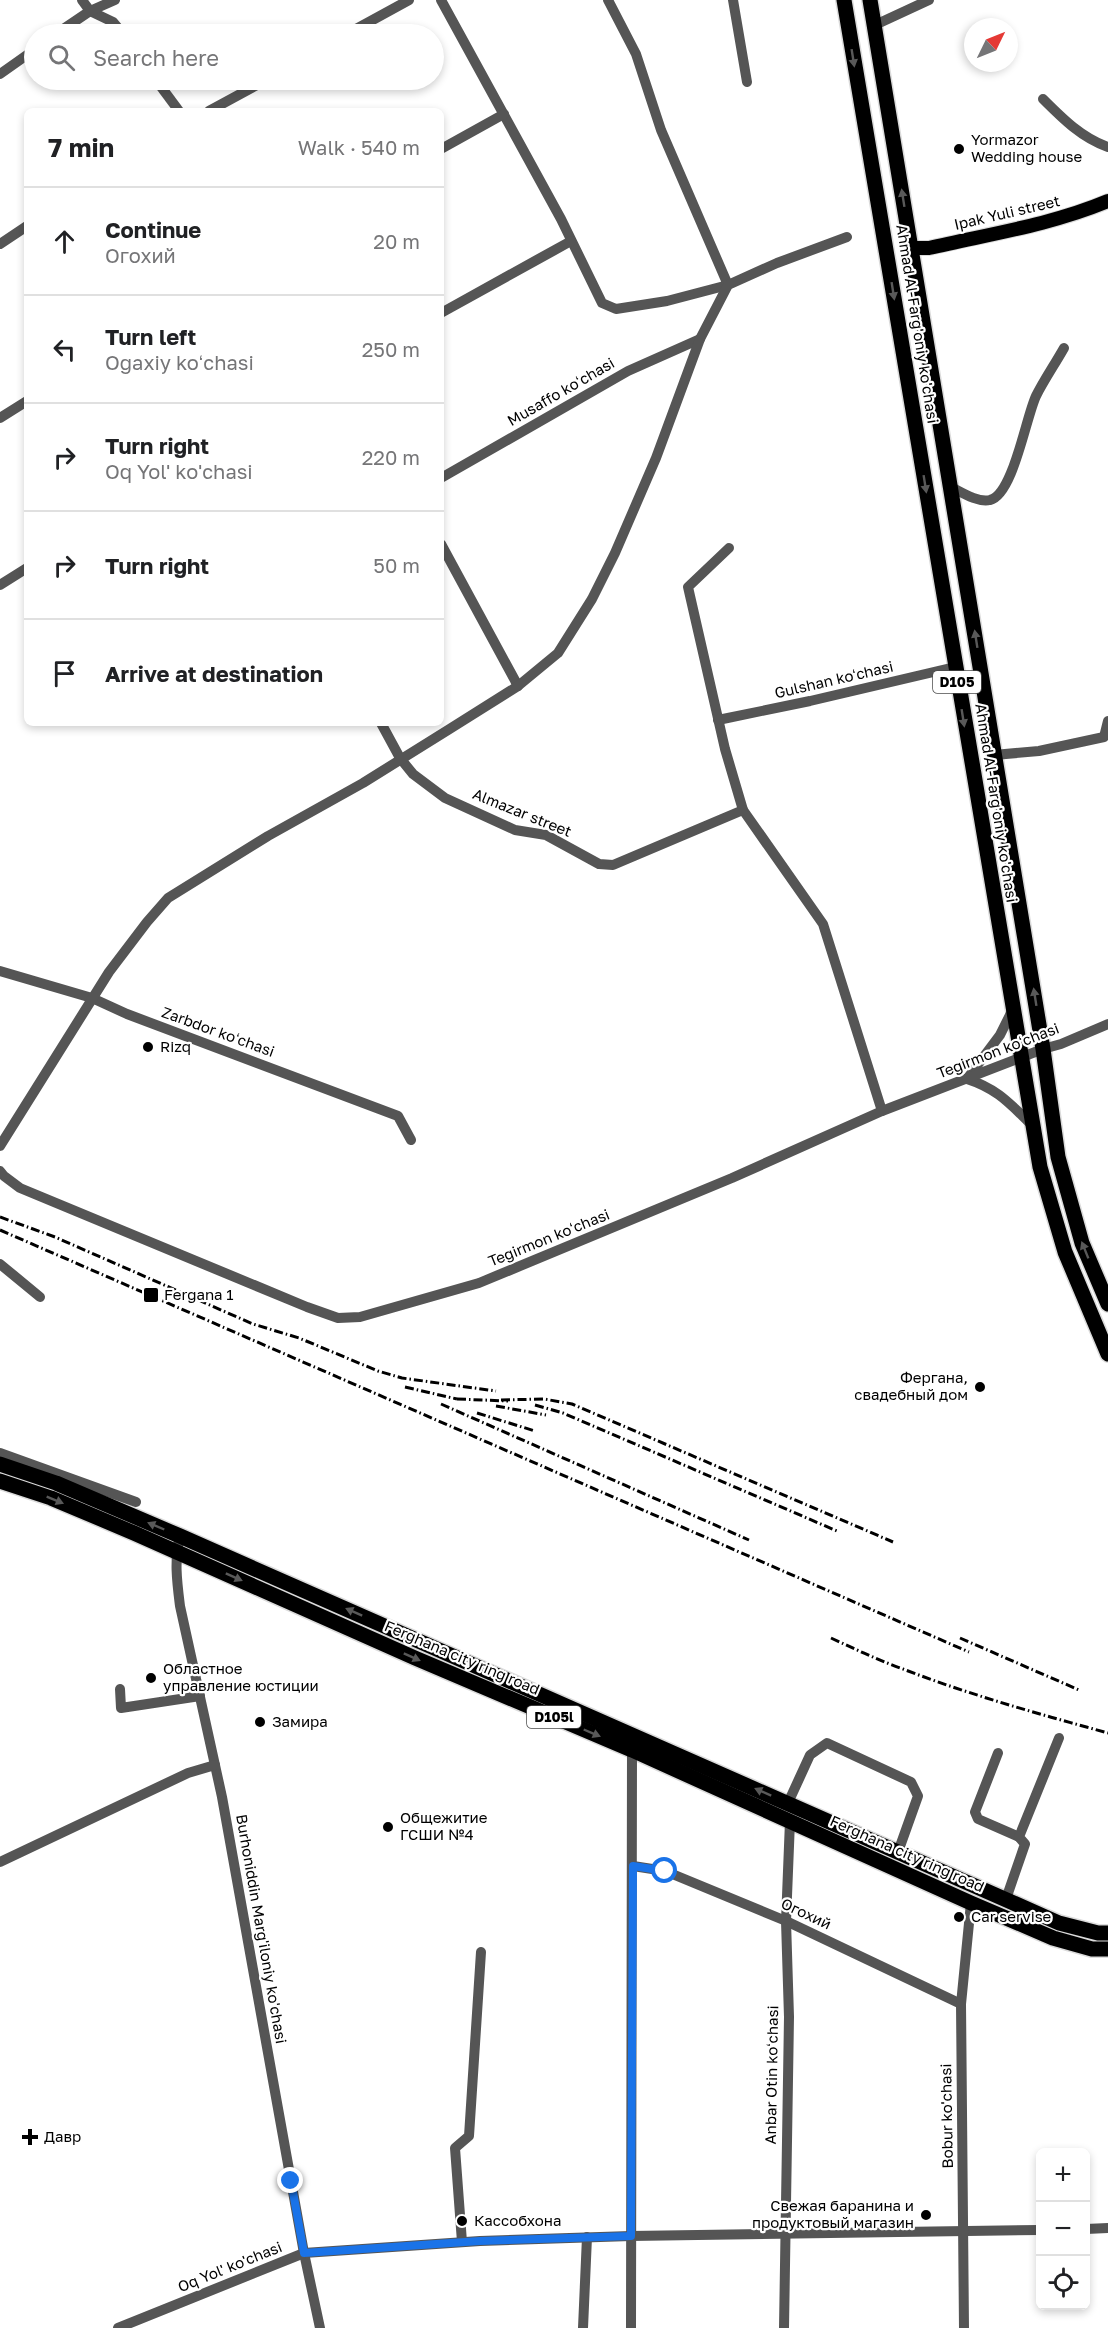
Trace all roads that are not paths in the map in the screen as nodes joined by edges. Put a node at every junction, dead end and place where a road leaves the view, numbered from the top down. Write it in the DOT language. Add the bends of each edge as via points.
graph roads {
  1 [pos="82,0"];
  2 [pos="115,0"];
  3 [pos="409,0"];
  4 [pos="441,0"];
  5 [pos="608,0"];
  6 [pos="733,0"];
  7 [pos="844,0"];
  8 [pos="870,0"];
  9 [pos="929,0"];
  10 [pos="90,11"];
  11 [pos="71,24"];
  12 [pos="115,24"];
  13 [pos="365,24"];
  14 [pos="875,25"];
  15 [pos="24,57"];
  16 [pos="0,74"];
  17 [pos="747,82"];
  18 [pos="163,90"];
  19 [pos="248,90"];
  20 [pos="1043,99"];
  21 [pos="177,108"];
  22 [pos="215,108"];
  23 [pos="504,114"];
  24 [pos="444,147"];
  25 [pos="1108,147"];
  26 [pos="1108,201"];
  27 [pos="24,228"];
  28 [pos="847,237"];
  29 [pos="571,241"];
  30 [pos="0,244"];
  31 [pos="912,248"];
  32 [pos="888,256"];
  33 [pos="728,285"];
  34 [pos="444,311"];
  35 [pos="700,339"];
  36 [pos="1064,348"];
  37 [pos="24,403"];
  38 [pos="0,418"];
  39 [pos="444,476"];
  40 [pos="951,487"];
  41 [pos="729,548"];
  42 [pos="444,550"];
  43 [pos="24,570"];
  44 [pos="0,585"];
  45 [pos="955,667"];
  46 [pos="518,686"];
  47 [pos="718,720"];
  48 [pos="1108,721"];
  49 [pos="383,726"];
  50 [pos="1106,737"];
  51 [pos="994,754"];
  52 [pos="400,758"];
  53 [pos="743,810"];
  54 [pos="0,971"];
  55 [pos="92,998"];
  56 [pos="1012,1011"];
  57 [pos="1108,1024"];
  58 [pos="1043,1049"];
  59 [pos="1020,1058"];
  60 [pos="967,1079"];
  61 [pos="882,1111"];
  62 [pos="1032,1125"];
  63 [pos="411,1140"];
  64 [pos="0,1146"];
  65 [pos="0,1171"];
  66 [pos="0,1264"];
  67 [pos="40,1297"];
  68 [pos="1108,1304"];
  69 [pos="1108,1354"];
  70 [pos="0,1453"];
  71 [pos="0,1464"];
  72 [pos="0,1480"];
  73 [pos="136,1502"];
  74 [pos="180,1536"];
  75 [pos="176,1551"];
  76 [pos="120,1689"];
  77 [pos="200,1696"];
  78 [pos="1059,1738"];
  79 [pos="632,1750"];
  80 [pos="998,1754"];
  81 [pos="215,1765"];
  82 [pos="788,1803"];
  83 [pos="790,1821"];
  84 [pos="1019,1837"];
  85 [pos="898,1852"];
  86 [pos="0,1862"];
  87 [pos="633,1866"];
  88 [pos="974,1886"];
  89 [pos="1006,1899"];
  90 [pos="970,1903"];
  91 [pos="786,1921"];
  92 [pos="1108,1933"];
  93 [pos="1108,1949"];
  94 [pos="481,1952"];
  95 [pos="961,2004"];
  96 [pos="1090,2229"];
  97 [pos="1108,2229"];
  98 [pos="1036,2230"];
  99 [pos="963,2231"];
  100 [pos="785,2234"];
  101 [pos="631,2236"];
  102 [pos="587,2237"];
  103 [pos="462,2242"];
  104 [pos="304,2253"];
  105 [pos="118,2328"];
  106 [pos="320,2328"];
  107 [pos="583,2328"];
  108 [pos="631,2328"];
  109 [pos="784,2328"];
  110 [pos="964,2328"];
  1 -- 10 [label="street"];
  2 -- 10 [label="street"];
  3 -- 13 [label="street"];
  4 -- 23 [label="street"];
  5 -- 33 [label="street" via="636,54 661,130"];
  6 -- 17 [label="street"];
  7 -- 32 [label="highway, Ahmad Al-Farg'oniy ko'chasi / D105, one-way"];
  8 -- 14 [label="highway, Ahmad Al-Farg'oniy ko'chasi / D105"];
  9 -- 14 [label="street"];
  10 -- 11 [label="street"];
  10 -- 12 [label="street"];
  31 -- 14 [label="highway, Ahmad Al-Farg'oniy ko'chasi / D105, one-way"];
  15 -- 16 [label="street"];
  18 -- 21 [label="street"];
  19 -- 22 [label="street"];
  20 -- 25 [label="street" via="1089,139"];
  23 -- 24 [label="street"];
  23 -- 29 [label="street"];
  26 -- 31 [label="main road, Ipak Yuli street" via="1046,222 929,248"];
  27 -- 30 [label="street"];
  28 -- 33 [label="street"];
  29 -- 33 [label="street" via="602,303 616,309"];
  29 -- 34 [label="street"];
  31 -- 32 [label="highway"];
  31 -- 40 [label="highway, Ahmad Al-Farg'oniy ko'chasi / D105"];
  32 -- 45 [label="highway, Ahmad Al-Farg'oniy ko'chasi / D105, one-way"];
  33 -- 35 [label="street"];
  35 -- 39 [label="street, Musaffo koʻchasi" via="628,371"];
  35 -- 46 [label="street" via="656,458 592,599 558,653"];
  36 -- 40 [label="street" via="1035,397 1010,478 996,497 979,500"];
  37 -- 38 [label="street"];
  51 -- 40 [label="highway, Ahmad Al-Farg'oniy ko'chasi / D105, one-way"];
  41 -- 47 [label="street" via="688,587"];
  42 -- 46 [label="street"];
  43 -- 44 [label="street"];
  45 -- 47 [label="street, Gulshan koʻchasi"];
  45 -- 56 [label="highway, Ahmad Al-Farg'oniy ko'chasi / D105, one-way"];
  46 -- 52 [label="street"];
  47 -- 53 [label="street"];
  48 -- 50 [label="street"];
  49 -- 52 [label="street, Almazar street"];
  50 -- 51 [label="street" via="1040,751"];
  58 -- 51 [label="highway, Ahmad Al-Farg'oniy ko'chasi / D105, one-way"];
  52 -- 53 [label="street, Almazar street" via="413,774 446,798 515,830 546,835 599,864 613,865"];
  52 -- 55 [label="street" via="168,898"];
  53 -- 61 [label="street" via="823,924"];
  54 -- 55 [label="street, Zarbdor koʻchasi"];
  55 -- 63 [label="street, Zarbdor koʻchasi" via="398,1116"];
  55 -- 64 [label="street"];
  56 -- 59 [label="highway, Ahmad Al-Farg'oniy ko'chasi / D105"];
  56 -- 60 [label="street" via="1000,1035"];
  57 -- 58 [label="street, Tegirmon koʻchasi"];
  58 -- 59 [label="street, Tegirmon koʻchasi"];
  68 -- 58 [label="highway, Ahmad Al-Farg'oniy ko'chasi / D105, one-way" via="1082,1243 1058,1157"];
  59 -- 60 [label="street, Tegirmon koʻchasi"];
  59 -- 62 [label="highway, Ahmad Al-Farg'oniy ko'chasi / D105"];
  60 -- 61 [label="street, Tegirmon koʻchasi"];
  60 -- 62 [label="street" via="994,1090"];
  61 -- 65 [label="street, Tegirmon koʻchasi" via="479,1283 360,1317 338,1318 307,1308 20,1188"];
  62 -- 69 [label="highway, Ahmad Al-Farg'oniy ko'chasi / D105" via="1059,1231"];
  66 -- 67 [label="street"];
  70 -- 73 [label="street"];
  74 -- 71 [label="highway, Ferghana city ring road / D105l, one-way" via="56,1483"];
  72 -- 75 [label="highway, Ferghana city ring road / D105l, one-way"];
  74 -- 75 [label="street, Burhoniddin Marg'iloniy ko'chasi"];
  82 -- 74 [label="highway, Ferghana city ring road / D105l, one-way"];
  75 -- 77 [label="street, Burhoniddin Marg'iloniy ko'chasi" via="180,1606"];
  75 -- 79 [label="highway, Ferghana city ring road / D105l, one-way"];
  76 -- 77 [label="street" via="121,1708"];
  77 -- 81 [label="street, Burhoniddin Marg'iloniy ko'chasi"];
  78 -- 84 [label="street"];
  79 -- 83 [label="highway, Ferghana city ring road / D105l"];
  79 -- 87 [label="street"];
  80 -- 84 [label="street" via="975,1812 978,1820"];
  81 -- 86 [label="street" via="188,1773"];
  81 -- 104 [label="street, Burhoniddin Marg'iloniy ko'chasi"];
  82 -- 85 [label="highway, Ferghana city ring road / D105l"];
  82 -- 85 [label="street" via="810,1755 827,1743 911,1782 918,1796"];
  83 -- 90 [label="highway, Ferghana city ring road / D105l"];
  83 -- 91 [label="street, Anbar Otin koʻchasi"];
  84 -- 89 [label="street" via="1025,1844"];
  85 -- 88 [label="highway, Ferghana city ring road / D105l"];
  87 -- 91 [label="street, Огохий" via="665,1871"];
  87 -- 101 [label="street"];
  88 -- 89 [label="highway, Ferghana city ring road / D105l"];
  88 -- 90 [label="main road"];
  89 -- 92 [label="highway, Ferghana city ring road / D105l" via="1059,1923"];
  90 -- 93 [label="highway, Ferghana city ring road / D105l" via="1053,1938 1092,1949"];
  90 -- 95 [label="street, Bobur ko'chasi"];
  91 -- 95 [label="street, Огохий"];
  91 -- 100 [label="street, Anbar Otin koʻchasi" via="789,2017"];
  94 -- 103 [label="street" via="469,2136 455,2148"];
  95 -- 99 [label="street, Bobur ko'chasi"];
  96 -- 97 [label="street"];
  98 -- 99 [label="street, Oq Yol' ko'chasi"];
  99 -- 100 [label="street, Oq Yol' ko'chasi"];
  99 -- 110 [label="street, Bobur ko'chasi"];
  100 -- 101 [label="street, Oq Yol' ko'chasi"];
  100 -- 109 [label="street, Anbar Otin koʻchasi"];
  101 -- 102 [label="street, Oq Yol' ko'chasi"];
  101 -- 108 [label="street"];
  102 -- 103 [label="street, Oq Yol' ko'chasi"];
  102 -- 107 [label="street"];
  103 -- 104 [label="street, Oq Yol' ko'chasi"];
  104 -- 105 [label="street, Oq Yol' ko'chasi"];
  104 -- 106 [label="street, Burhoniddin Marg'iloniy ko'chasi"];
}
